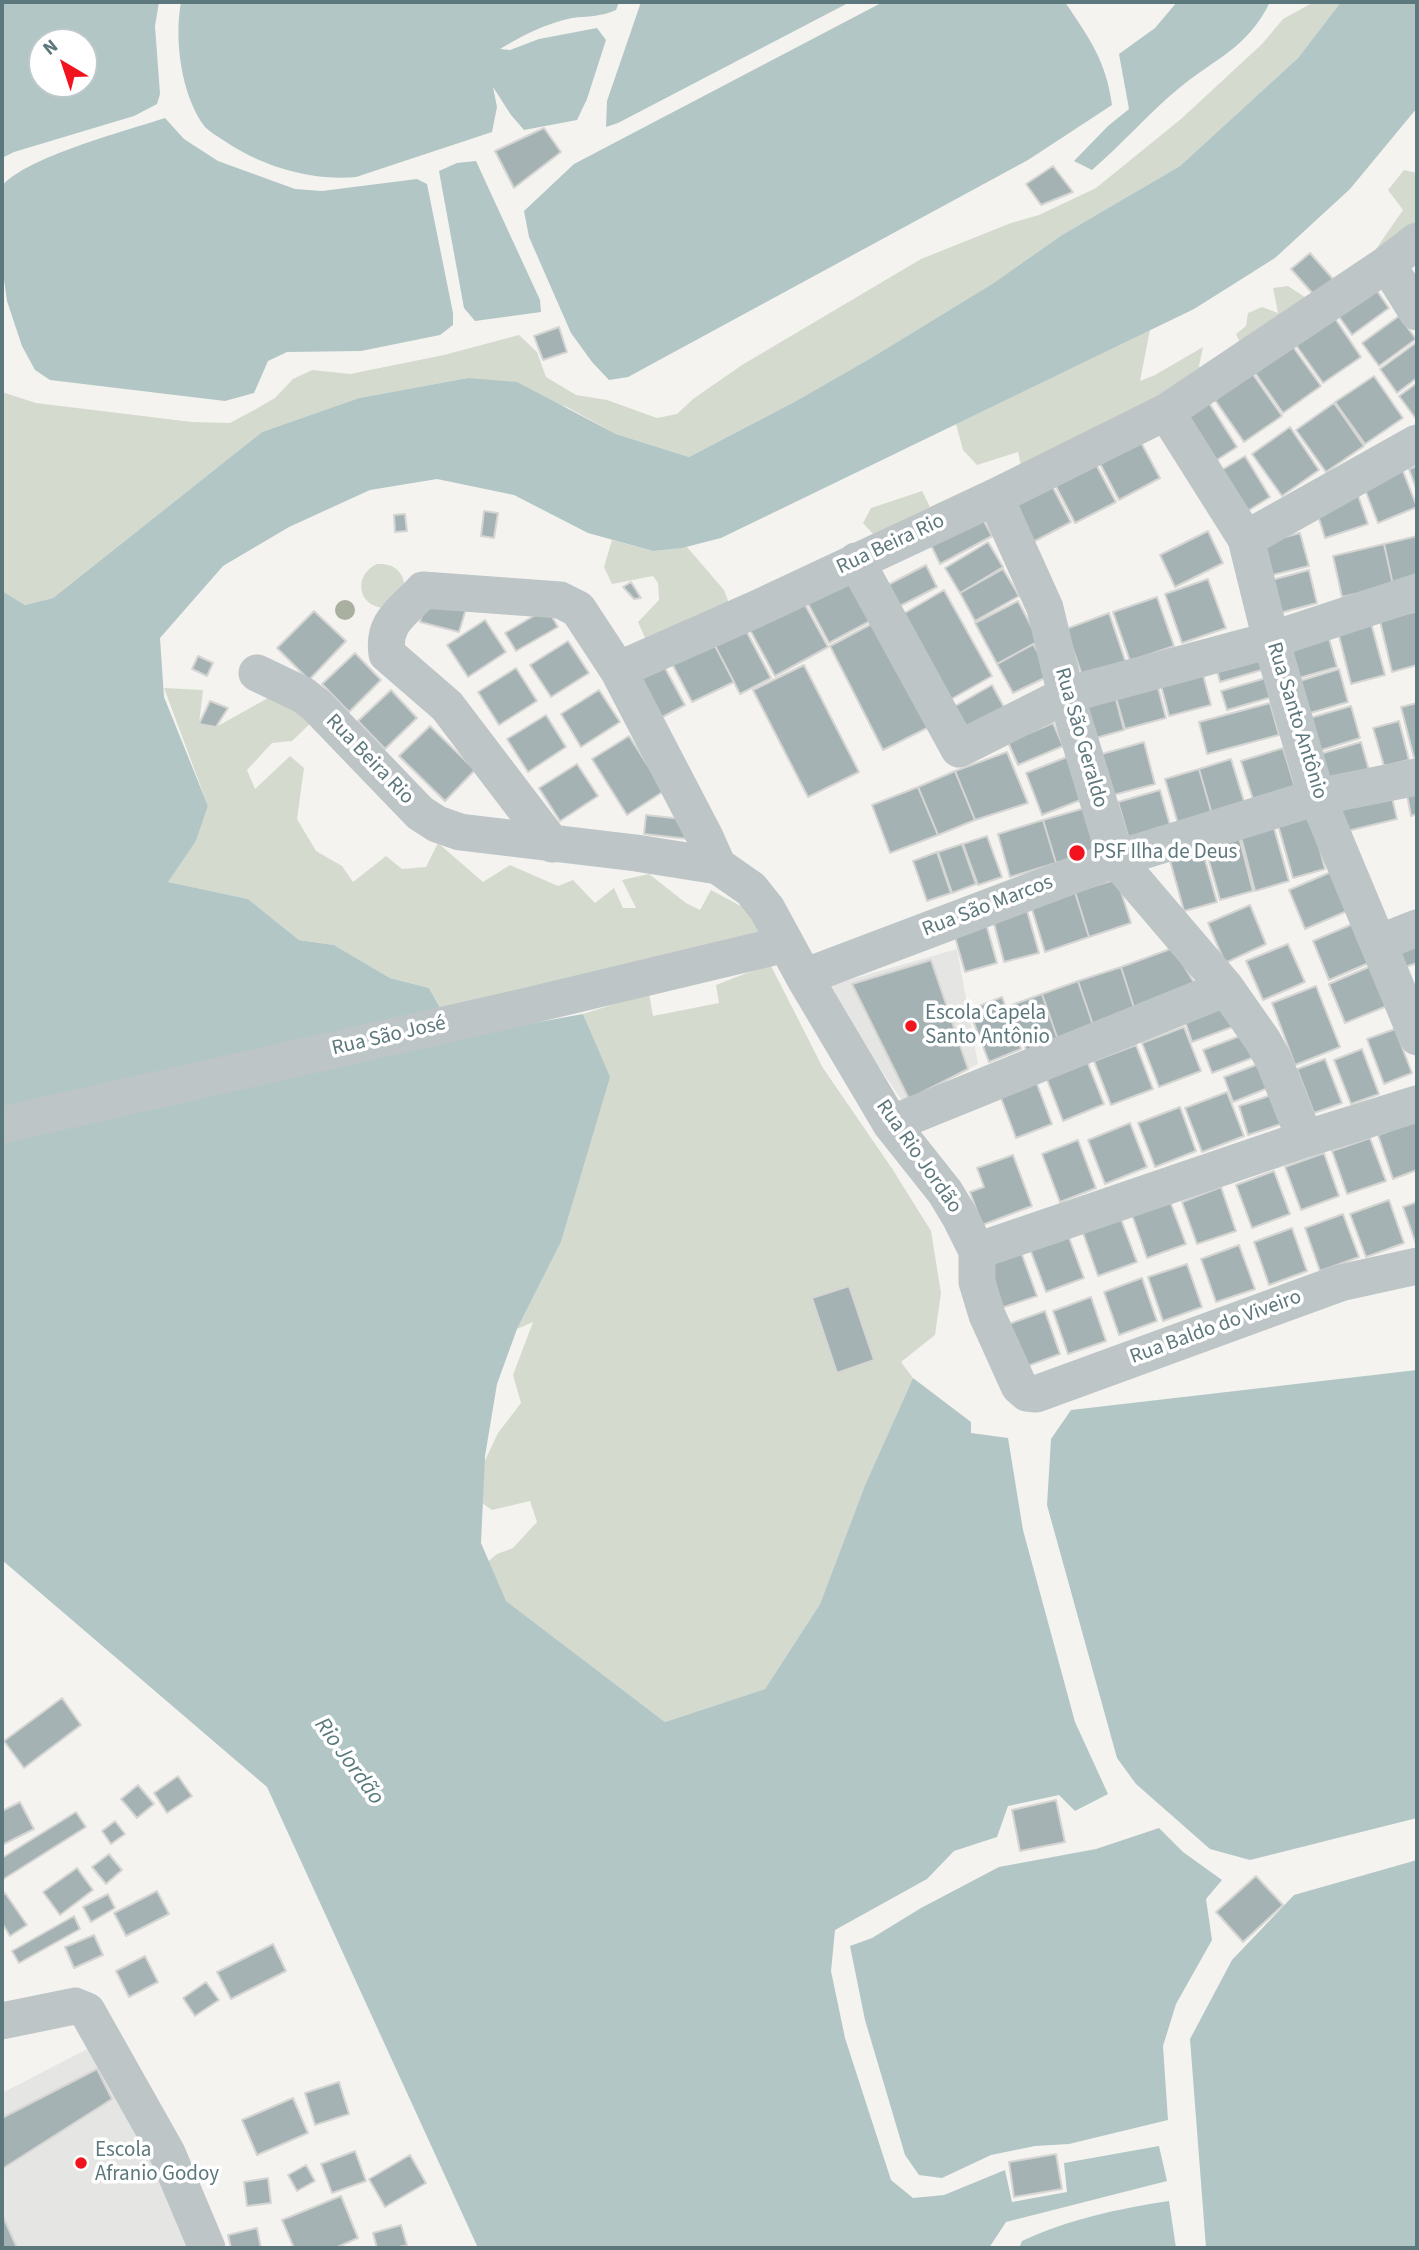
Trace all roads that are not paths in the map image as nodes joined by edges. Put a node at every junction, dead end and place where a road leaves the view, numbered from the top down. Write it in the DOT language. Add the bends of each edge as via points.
graph roads {
  1 [pos="1417,241"];
  2 [pos="1387,264"];
  3 [pos="1417,312"];
  4 [pos="1166,412"];
  5 [pos="1417,443"];
  6 [pos="995,497"];
  7 [pos="1246,538"];
  8 [pos="856,561"];
  9 [pos="1417,592"];
  10 [pos="1271,640"];
  11 [pos="618,670"];
  12 [pos="257,673"];
  13 [pos="1066,695"];
  14 [pos="1417,777"];
  15 [pos="1317,797"];
  16 [pos="552,844"];
  17 [pos="1116,859"];
  18 [pos="718,866"];
  19 [pos="1417,928"];
  20 [pos="1379,943"];
  21 [pos="781,945"];
  22 [pos="804,977"];
  23 [pos="1226,988"];
  24 [pos="1417,1037"];
  25 [pos="1417,1104"];
  26 [pos="891,1124"];
  27 [pos="2,1125"];
  28 [pos="1305,1139"];
  29 [pos="977,1251"];
  30 [pos="1417,1266"];
  31 [pos="1019,1386"];
  32 [pos="2,2021"];
  33 [pos="207,2248"];
  1 -- 2 [label="street, Rua Beira Rio"];
  2 -- 3 [label="street"];
  2 -- 4 [label="street, Rua Beira Rio"];
  4 -- 6 [label="street, Rua Beira Rio"];
  4 -- 7 [label="street, Rua Santo Antônio"];
  5 -- 7 [label="street"];
  6 -- 8 [label="street, Rua Beira Rio"];
  6 -- 13 [label="street, Rua São Geraldo" via="1045,608"];
  7 -- 10 [label="street, Rua Santo Antônio"];
  8 -- 11 [label="street, Rua Beira Rio"];
  8 -- 13 [label="street" via="959,749"];
  9 -- 10 [label="street"];
  10 -- 13 [label="street"];
  10 -- 15 [label="street, Rua Santo Antônio"];
  11 -- 16 [label="street" via="578,609 560,600 423,590 386,632 387,654 447,706"];
  11 -- 18 [label="street"];
  12 -- 16 [label="street, Rua Beira Rio" via="317,706 436,824 460,832"];
  13 -- 17 [label="street, Rua São Geraldo"];
  14 -- 15 [label="street, Rua São Marcos"];
  15 -- 17 [label="street, Rua São Marcos"];
  15 -- 20 [label="street, Rua Santo Antônio"];
  16 -- 18 [label="street, Rua Beira Rio"];
  17 -- 22 [label="street, Rua São Marcos"];
  17 -- 23 [label="street, Rua São Geraldo"];
  18 -- 21 [label="street, Rua Beira Rio" via="751,889 767,909"];
  19 -- 20 [label="street"];
  20 -- 24 [label="street, Rua Santo Antônio"];
  21 -- 22 [label="street, Rua Beira Rio"];
  21 -- 27 [label="street, Rua São José"];
  22 -- 26 [label="street, Rua Rio Jordão"];
  23 -- 26 [label="street"];
  23 -- 28 [label="street, Rua São Geraldo" via="1275,1061"];
  25 -- 28 [label="street"];
  26 -- 29 [label="street, Rua Rio Jordão" via="945,1192"];
  28 -- 29 [label="street"];
  29 -- 31 [label="street, Rua Rio Jordão" via="977,1282 987,1315"];
  30 -- 31 [label="street, Rua Baldo do Viveiro" via="1340,1283 1036,1394"];
  32 -- 33 [label="street" via="75,2006 86,2011 167,2153"];
}
